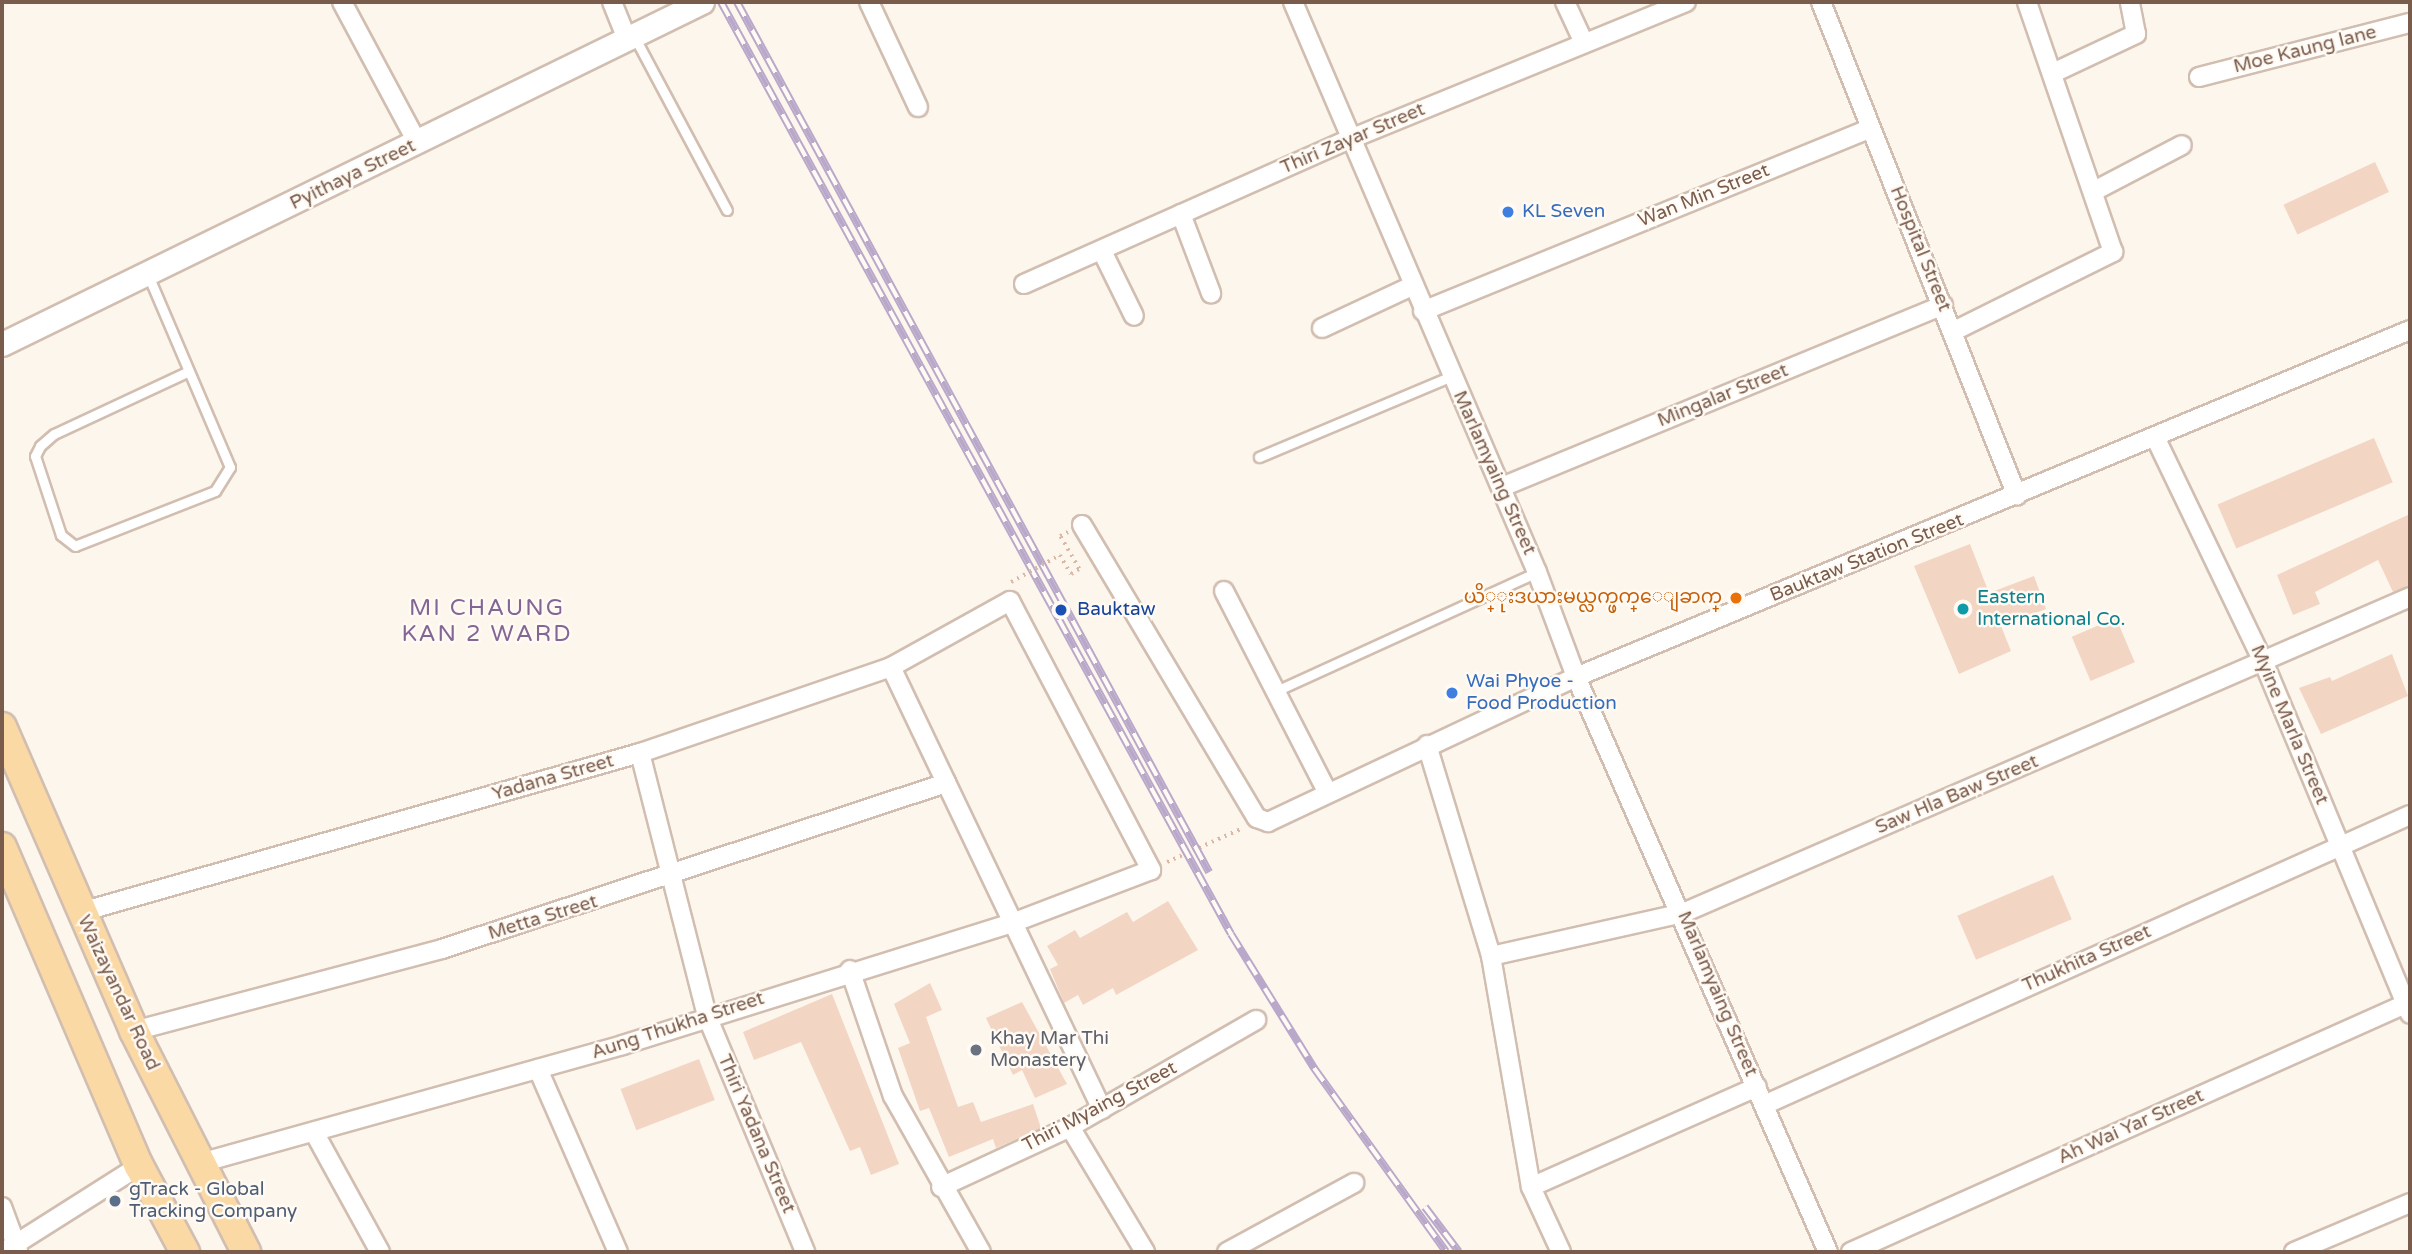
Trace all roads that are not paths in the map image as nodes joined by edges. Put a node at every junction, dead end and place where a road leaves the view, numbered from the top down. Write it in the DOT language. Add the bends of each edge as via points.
graph roads {
  1 [pos="342,2"];
  2 [pos="612,2"];
  3 [pos="702,2"];
  4 [pos="869,2"];
  5 [pos="1293,2"];
  6 [pos="1565,2"];
  7 [pos="1686,2"];
  8 [pos="1821,2"];
  9 [pos="2027,2"];
  10 [pos="2130,2"];
  11 [pos="2410,23"];
  12 [pos="631,38"];
  13 [pos="1584,43"];
  14 [pos="2053,73"];
  15 [pos="2199,76"];
  16 [pos="918,107"];
  17 [pos="1869,129"];
  18 [pos="1348,140"];
  19 [pos="418,144"];
  20 [pos="2182,145"];
  21 [pos="2094,191"];
  22 [pos="727,210"];
  23 [pos="1181,215"];
  24 [pos="1102,251"];
  25 [pos="148,274"];
  26 [pos="1024,284"];
  27 [pos="1410,287"];
  28 [pos="1211,293"];
  29 [pos="1943,305"];
  30 [pos="1423,310"];
  31 [pos="1134,316"];
  32 [pos="1322,328"];
  33 [pos="2410,330"];
  34 [pos="1954,331"];
  35 [pos="2,344"];
  36 [pos="187,372"];
  37 [pos="1452,376"];
  38 [pos="2156,439"];
  39 [pos="1259,457"];
  40 [pos="1502,488"];
  41 [pos="2017,496"];
  42 [pos="1082,525"];
  43 [pos="1537,572"];
  44 [pos="1223,591"];
  45 [pos="2410,597"];
  46 [pos="2264,663"];
  47 [pos="891,667"];
  48 [pos="1576,677"];
  49 [pos="1276,691"];
  50 [pos="2,727"];
  51 [pos="1427,746"];
  52 [pos="640,753"];
  53 [pos="946,783"];
  54 [pos="1327,791"];
  55 [pos="2410,815"];
  56 [pos="2339,846"];
  57 [pos="2,847"];
  58 [pos="1151,870"];
  59 [pos="667,879"];
  60 [pos="80,912"];
  61 [pos="1683,913"];
  62 [pos="1012,923"];
  63 [pos="1491,956"];
  64 [pos="850,970"];
  65 [pos="2409,1007"];
  66 [pos="707,1016"];
  67 [pos="1256,1020"];
  68 [pos="134,1031"];
  69 [pos="538,1069"];
  70 [pos="1757,1087"];
  71 [pos="1764,1105"];
  72 [pos="1102,1109"];
  73 [pos="1070,1127"];
  74 [pos="314,1132"];
  75 [pos="199,1163"];
  76 [pos="139,1166"];
  77 [pos="1354,1184"];
  78 [pos="941,1187"];
  79 [pos="1531,1187"];
  80 [pos="2410,1203"];
  81 [pos="2,1207"];
  82 [pos="12,1249"];
  83 [pos="236,1249"];
  84 [pos="185,1252"];
  85 [pos="380,1252"];
  86 [pos="618,1252"];
  87 [pos="805,1252"];
  88 [pos="981,1252"];
  89 [pos="1146,1252"];
  90 [pos="1227,1252"];
  91 [pos="1561,1252"];
  92 [pos="1828,1252"];
  93 [pos="1851,1252"];
  94 [pos="2294,1252"];
  1 -- 19 [label="street"];
  2 -- 12 [label="street"];
  3 -- 12 [label="street, Pyithaya Street"];
  4 -- 16 [label="street"];
  5 -- 18 [label="street, Marlamyaing Street"];
  6 -- 13 [label="street"];
  7 -- 13 [label="street, Thiri Zayar Street"];
  8 -- 17 [label="street, Hospital Street"];
  9 -- 14 [label="street"];
  10 -- 14 [label="street" via="2136,34"];
  11 -- 15 [label="street, Moe Kaung lane"];
  12 -- 19 [label="street, Pyithaya Street"];
  12 -- 22 [label="lane"];
  13 -- 18 [label="street, Thiri Zayar Street"];
  14 -- 21 [label="street"];
  17 -- 29 [label="street, Hospital Street"];
  17 -- 30 [label="street, Wan Min Street"];
  18 -- 23 [label="street, Thiri Zayar Street"];
  18 -- 27 [label="street, Marlamyaing Street"];
  19 -- 25 [label="street, Pyithaya Street"];
  20 -- 21 [label="street"];
  21 -- 34 [label="street" via="2111,239 2113,252 2106,260"];
  23 -- 24 [label="street, Thiri Zayar Street"];
  23 -- 28 [label="street"];
  24 -- 26 [label="street, Thiri Zayar Street"];
  24 -- 31 [label="street"];
  25 -- 35 [label="street, Pyithaya Street"];
  25 -- 36 [label="lane"];
  27 -- 30 [label="street, Marlamyaing Street"];
  27 -- 32 [label="street"];
  29 -- 34 [label="street, Hospital Street"];
  29 -- 40 [label="street, Mingalar Street"];
  30 -- 37 [label="street, Marlamyaing Street"];
  33 -- 38 [label="street, Bauktaw Station Street"];
  34 -- 41 [label="street, Hospital Street"];
  36 -- 36 [label="lane" via="230,467 226,477 215,491 75,546 61,535 35,456 40,446 54,434"];
  37 -- 39 [label="lane"];
  37 -- 40 [label="street, Marlamyaing Street"];
  38 -- 41 [label="street, Bauktaw Station Street"];
  38 -- 46 [label="street, Myine Marla Street"];
  40 -- 43 [label="street, Marlamyaing Street"];
  41 -- 48 [label="street, Bauktaw Station Street"];
  42 -- 54 [label="street, Bauktaw Station Street" via="1262,822"];
  43 -- 48 [label="street, Marlamyaing Street"];
  43 -- 49 [label="lane"];
  44 -- 49 [label="street"];
  45 -- 46 [label="street, Saw Hla Baw Street"];
  46 -- 56 [label="street, Myine Marla Street"];
  46 -- 61 [label="street, Saw Hla Baw Street"];
  47 -- 52 [label="street, Yadana Street"];
  47 -- 53 [label="street"];
  47 -- 58 [label="street, Yadana Street" via="1010,601"];
  48 -- 51 [label="street, Bauktaw Station Street"];
  48 -- 61 [label="street, Marlamyaing Street"];
  49 -- 54 [label="street"];
  50 -- 60 [label="main road, Waizayandar Road"];
  51 -- 54 [label="street, Bauktaw Station Street"];
  51 -- 63 [label="street"];
  52 -- 59 [label="street, Thiri Yadana Street"];
  52 -- 60 [label="street, Yadana Street"];
  53 -- 59 [label="street, Metta Street"];
  53 -- 62 [label="street"];
  55 -- 56 [label="street, Thukhita Street"];
  56 -- 65 [label="street, Myine Marla Street"];
  56 -- 71 [label="street, Thukhita Street"];
  57 -- 76 [label="main road"];
  58 -- 62 [label="street, Aung Thukha Street"];
  59 -- 66 [label="street, Thiri Yadana Street"];
  59 -- 68 [label="street, Metta Street" via="443,949"];
  60 -- 68 [label="main road, Waizayandar Road"];
  61 -- 63 [label="street, Saw Hla Baw Street"];
  61 -- 70 [label="street, Marlamyaing Street"];
  62 -- 64 [label="street, Aung Thukha Street"];
  62 -- 72 [label="street"];
  63 -- 79 [label="street"];
  64 -- 66 [label="street, Aung Thukha Street"];
  64 -- 78 [label="street" via="893,1096"];
  65 -- 93 [label="street, Ah Wai Yar Street"];
  66 -- 69 [label="street, Aung Thukha Street"];
  66 -- 87 [label="street, Thiri Yadana Street"];
  67 -- 72 [label="street, Thiri Myaing Street"];
  68 -- 75 [label="main road, Waizayandar Road"];
  69 -- 74 [label="street, Aung Thukha Street"];
  69 -- 86 [label="street"];
  70 -- 71 [label="street, Marlamyaing Street"];
  70 -- 79 [label="street"];
  71 -- 92 [label="street, Marlamyaing Street"];
  72 -- 73 [label="street, Thiri Myaing Street"];
  73 -- 78 [label="street, Thiri Myaing Street"];
  73 -- 89 [label="street"];
  74 -- 75 [label="street, Aung Thukha Street"];
  74 -- 85 [label="street"];
  75 -- 83 [label="main road, Waizayandar Road"];
  76 -- 82 [label="street"];
  76 -- 84 [label="main road"];
  77 -- 90 [label="street"];
  78 -- 88 [label="street"];
  79 -- 91 [label="street"];
  80 -- 94 [label="street"];
  81 -- 82 [label="street"];
}
